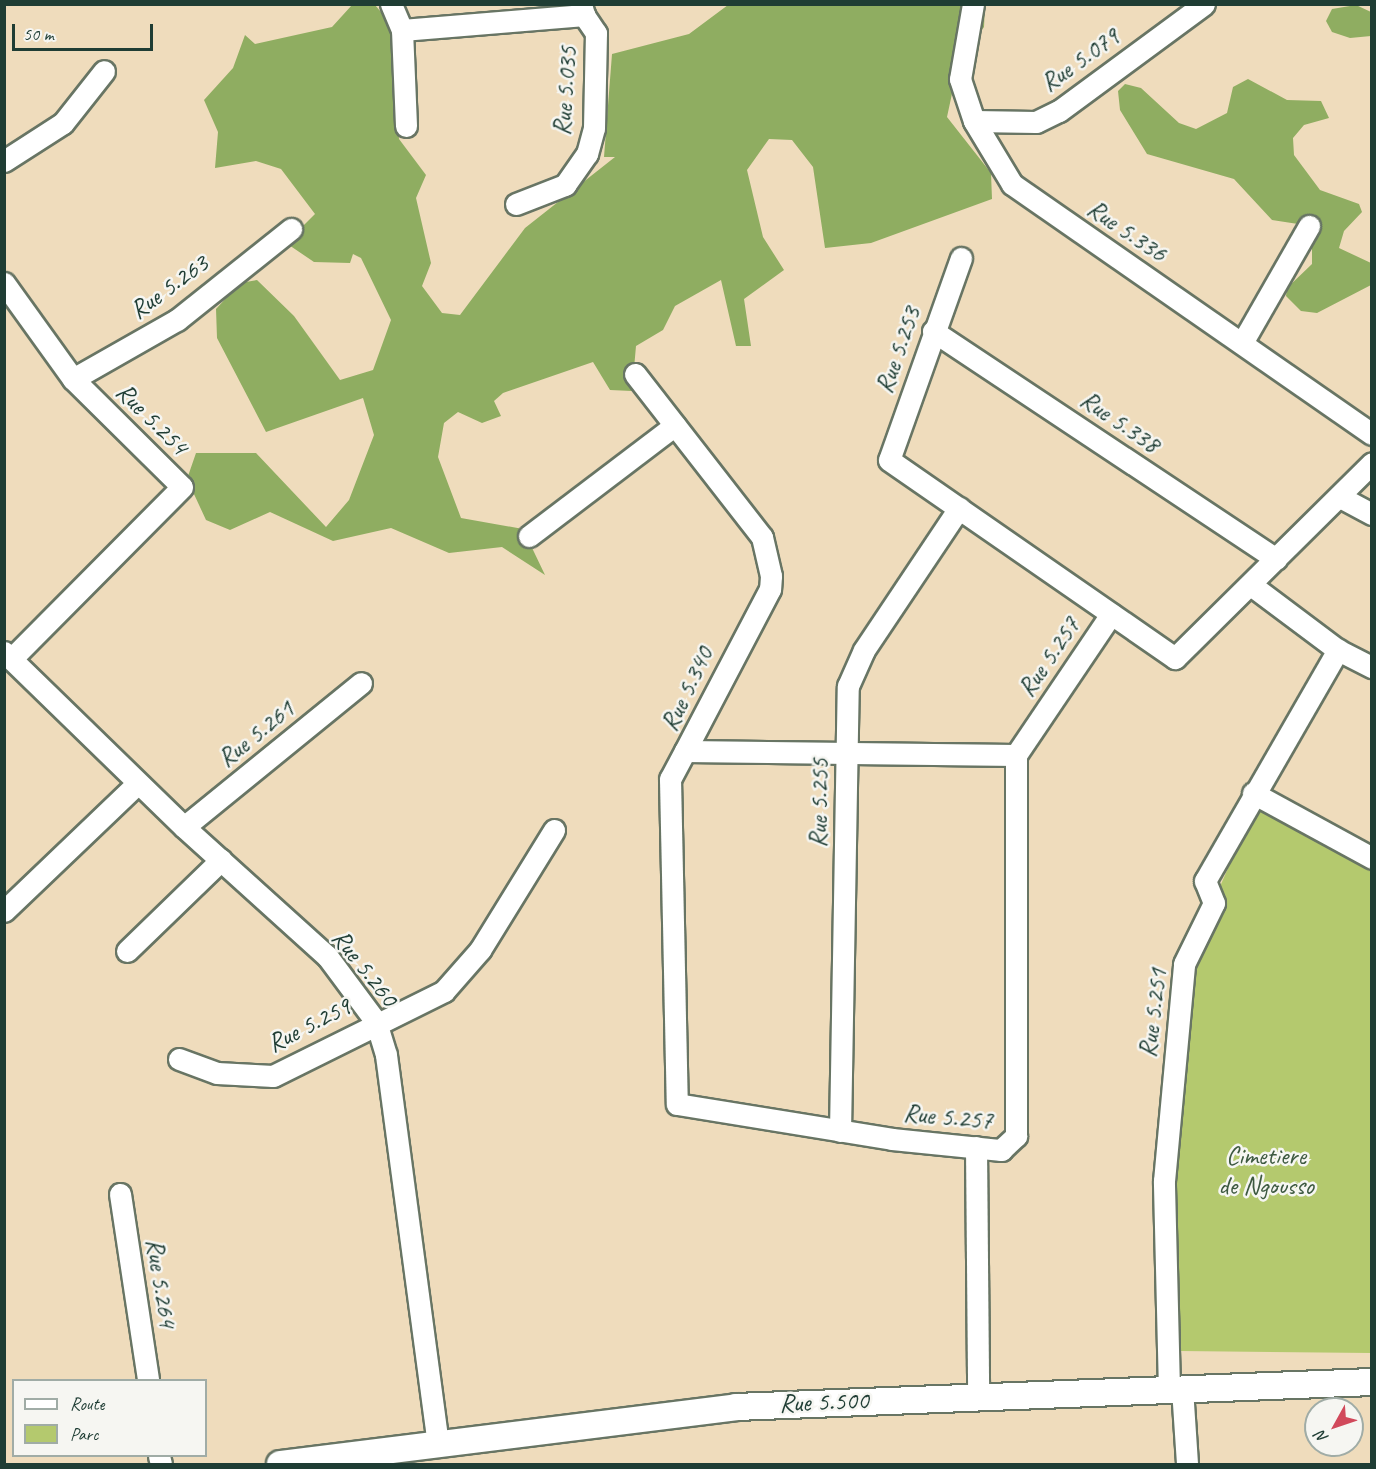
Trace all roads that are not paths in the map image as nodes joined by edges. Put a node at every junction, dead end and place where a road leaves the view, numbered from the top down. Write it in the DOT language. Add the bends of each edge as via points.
graph roads {
  1 [pos="391,4"];
  2 [pos="973,4"];
  3 [pos="1204,4"];
  4 [pos="582,10"];
  5 [pos="402,30"];
  6 [pos="104,71"];
  7 [pos="974,121"];
  8 [pos="406,126"];
  9 [pos="4,161"];
  10 [pos="516,204"];
  11 [pos="1309,226"];
  12 [pos="291,229"];
  13 [pos="960,258"];
  14 [pos="4,283"];
  15 [pos="933,331"];
  16 [pos="1242,343"];
  17 [pos="636,374"];
  18 [pos="73,380"];
  19 [pos="675,425"];
  20 [pos="1371,434"];
  21 [pos="1371,463"];
  22 [pos="1340,497"];
  23 [pos="959,508"];
  24 [pos="1371,514"];
  25 [pos="529,536"];
  26 [pos="1276,559"];
  27 [pos="1251,585"];
  28 [pos="1111,614"];
  29 [pos="1338,650"];
  30 [pos="8,655"];
  31 [pos="1371,667"];
  32 [pos="361,683"];
  33 [pos="685,751"];
  34 [pos="847,753"];
  35 [pos="1016,755"];
  36 [pos="138,783"];
  37 [pos="1253,793"];
  38 [pos="184,827"];
  39 [pos="554,830"];
  40 [pos="1371,858"];
  41 [pos="221,860"];
  42 [pos="4,911"];
  43 [pos="127,951"];
  44 [pos="376,1022"];
  45 [pos="178,1059"];
  46 [pos="840,1131"];
  47 [pos="976,1147"];
  48 [pos="120,1194"];
  49 [pos="148,1379"];
  50 [pos="1371,1382"];
  51 [pos="1175,1389"];
  52 [pos="978,1398"];
  53 [pos="438,1444"];
  54 [pos="280,1464"];
  55 [pos="1187,1464"];
  1 -- 5 [label="street"];
  2 -- 7 [label="street, Rue 5.336" via="960,79"];
  3 -- 7 [label="street, Rue 5.079" via="1059,111 1036,122"];
  4 -- 5 [label="street, Rue 5.035"];
  4 -- 10 [label="street, Rue 5.035" via="596,33 594,128 587,154 565,185"];
  5 -- 8 [label="street"];
  6 -- 9 [label="street" via="63,123"];
  7 -- 16 [label="street, Rue 5.336" via="1012,184"];
  11 -- 16 [label="street"];
  12 -- 18 [label="street, Rue 5.263" via="177,320"];
  13 -- 15 [label="street, Rue 5.253"];
  14 -- 18 [label="street, Rue 5.254"];
  15 -- 23 [label="street, Rue 5.253" via="889,460"];
  15 -- 26 [label="street, Rue 5.338"];
  16 -- 20 [label="street, Rue 5.336"];
  17 -- 19 [label="street, Rue 5.340"];
  18 -- 30 [label="street, Rue 5.254" via="182,487"];
  19 -- 25 [label="street"];
  19 -- 33 [label="street, Rue 5.340" via="762,537 771,576 770,589"];
  21 -- 22 [label="street"];
  22 -- 24 [label="street"];
  22 -- 26 [label="street"];
  23 -- 28 [label="street"];
  23 -- 34 [label="street, Rue 5.255" via="855,665 848,686"];
  26 -- 27 [label="street"];
  27 -- 28 [label="street" via="1175,658"];
  27 -- 29 [label="street"];
  28 -- 35 [label="street, Rue 5.257"];
  29 -- 31 [label="street"];
  29 -- 37 [label="street, Rue 5.251"];
  30 -- 36 [label="street, Rue 5.260"];
  32 -- 38 [label="street, Rue 5.261"];
  33 -- 34 [label="street, Rue 5.340"];
  33 -- 46 [label="street, Rue 5.257" via="670,779 677,1104"];
  34 -- 35 [label="street, Rue 5.340"];
  34 -- 46 [label="street, Rue 5.255"];
  35 -- 47 [label="street, Rue 5.257" via="1016,1136 1001,1150"];
  36 -- 38 [label="street, Rue 5.260"];
  36 -- 42 [label="street"];
  37 -- 40 [label="street"];
  37 -- 51 [label="street, Rue 5.251" via="1205,881 1214,903 1184,964 1164,1180"];
  38 -- 41 [label="street, Rue 5.260"];
  39 -- 44 [label="street, Rue 5.259" via="462,974 444,991"];
  41 -- 43 [label="street"];
  41 -- 44 [label="street, Rue 5.260" via="327,956"];
  44 -- 45 [label="street, Rue 5.259" via="273,1076 217,1073"];
  44 -- 53 [label="street, Rue 5.260" via="386,1055"];
  46 -- 47 [label="street, Rue 5.257"];
  47 -- 52 [label="street"];
  48 -- 49 [label="street, Rue 5.264"];
  50 -- 51 [label="main road, Rue 5.500"];
  51 -- 52 [label="main road, Rue 5.500"];
  51 -- 55 [label="street"];
  52 -- 53 [label="main road, Rue 5.500" via="736,1407"];
  53 -- 54 [label="main road, Rue 5.500"];
}
